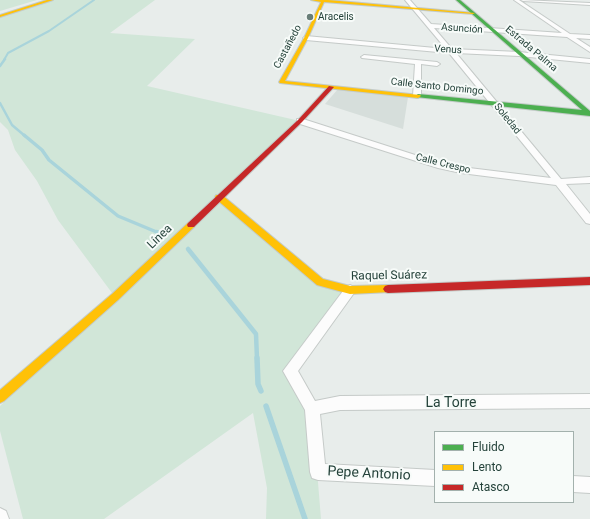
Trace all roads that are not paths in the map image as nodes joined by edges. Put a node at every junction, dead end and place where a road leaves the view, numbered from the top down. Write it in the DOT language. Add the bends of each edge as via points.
graph roads {
  1 [pos="50,0"];
  2 [pos="313,0"];
  3 [pos="407,0"];
  4 [pos="458,0"];
  5 [pos="516,0"];
  6 [pos="523,0"];
  7 [pos="323,1"];
  8 [pos="590,4"];
  9 [pos="415,9"];
  10 [pos="473,14"];
  11 [pos="0,16"];
  12 [pos="429,26"];
  13 [pos="492,31"];
  14 [pos="569,36"];
  15 [pos="306,38"];
  16 [pos="590,38"];
  17 [pos="381,45"];
  18 [pos="590,50"];
  19 [pos="450,51"];
  20 [pos="519,54"];
  21 [pos="364,57"];
  22 [pos="378,59"];
  23 [pos="590,61"];
  24 [pos="418,62"];
  25 [pos="437,64"];
  26 [pos="282,82"];
  27 [pos="331,87"];
  28 [pos="417,96"];
  29 [pos="496,104"];
  30 [pos="590,114"];
  31 [pos="300,121"];
  32 [pos="590,180"];
  33 [pos="558,182"];
  34 [pos="219,197"];
  35 [pos="590,221"];
  36 [pos="590,281"];
  37 [pos="350,290"];
  38 [pos="0,397"];
  39 [pos="590,401"];
  40 [pos="312,409"];
  41 [pos="434,478"];
  42 [pos="574,484"];
  43 [pos="590,485"];
  1 -- 11 [label="main road"];
  2 -- 7 [label="main road"];
  3 -- 9 [label="street, Soledad"];
  4 -- 10 [label="main road, Estrada Palma"];
  5 -- 14 [label="street"];
  6 -- 8 [label="street"];
  7 -- 9 [label="main road"];
  7 -- 15 [label="main road, Castañedo"];
  9 -- 10 [label="main road"];
  9 -- 12 [label="street, Soledad"];
  10 -- 13 [label="main road, Estrada Palma"];
  12 -- 13 [label="street, Asunción"];
  12 -- 19 [label="street, Soledad"];
  13 -- 14 [label="street, Asunción"];
  13 -- 20 [label="main road, Estrada Palma"];
  14 -- 16 [label="street, Asunción"];
  14 -- 18 [label="street"];
  15 -- 17 [label="street, Venus"];
  15 -- 26 [label="main road, Castañedo"];
  17 -- 19 [label="street, Venus"];
  17 -- 22 [label="street"];
  19 -- 20 [label="street, Venus"];
  19 -- 29 [label="street, Soledad"];
  20 -- 23 [label="street, Venus"];
  20 -- 30 [label="main road, Estrada Palma"];
  21 -- 22 [label="street"];
  22 -- 24 [label="street"];
  24 -- 25 [label="street"];
  24 -- 28 [label="street"];
  26 -- 27 [label="main road, Calle Santo Domingo"];
  27 -- 28 [label="main road, Calle Santo Domingo"];
  27 -- 31 [label="main road, Línea"];
  28 -- 29 [label="main road, Calle Santo Domingo"];
  29 -- 30 [label="main road, Calle Santo Domingo"];
  29 -- 33 [label="street, Soledad"];
  31 -- 33 [label="street, Calle Crespo" via="438,165 471,172"];
  31 -- 34 [label="main road, Línea"];
  32 -- 33 [label="street, Calle Crespo"];
  33 -- 35 [label="street, Soledad"];
  34 -- 37 [label="main road, Raquel Suárez" via="320,282"];
  34 -- 38 [label="main road, Línea" via="115,297"];
  36 -- 37 [label="main road, Raquel Suárez"];
  37 -- 40 [label="street, Pepe Antonio" via="290,371"];
  39 -- 40 [label="street, La Torre" via="340,403"];
  40 -- 41 [label="street, Pepe Antonio" via="318,472"];
  42 -- 43 [label="street"];
}
